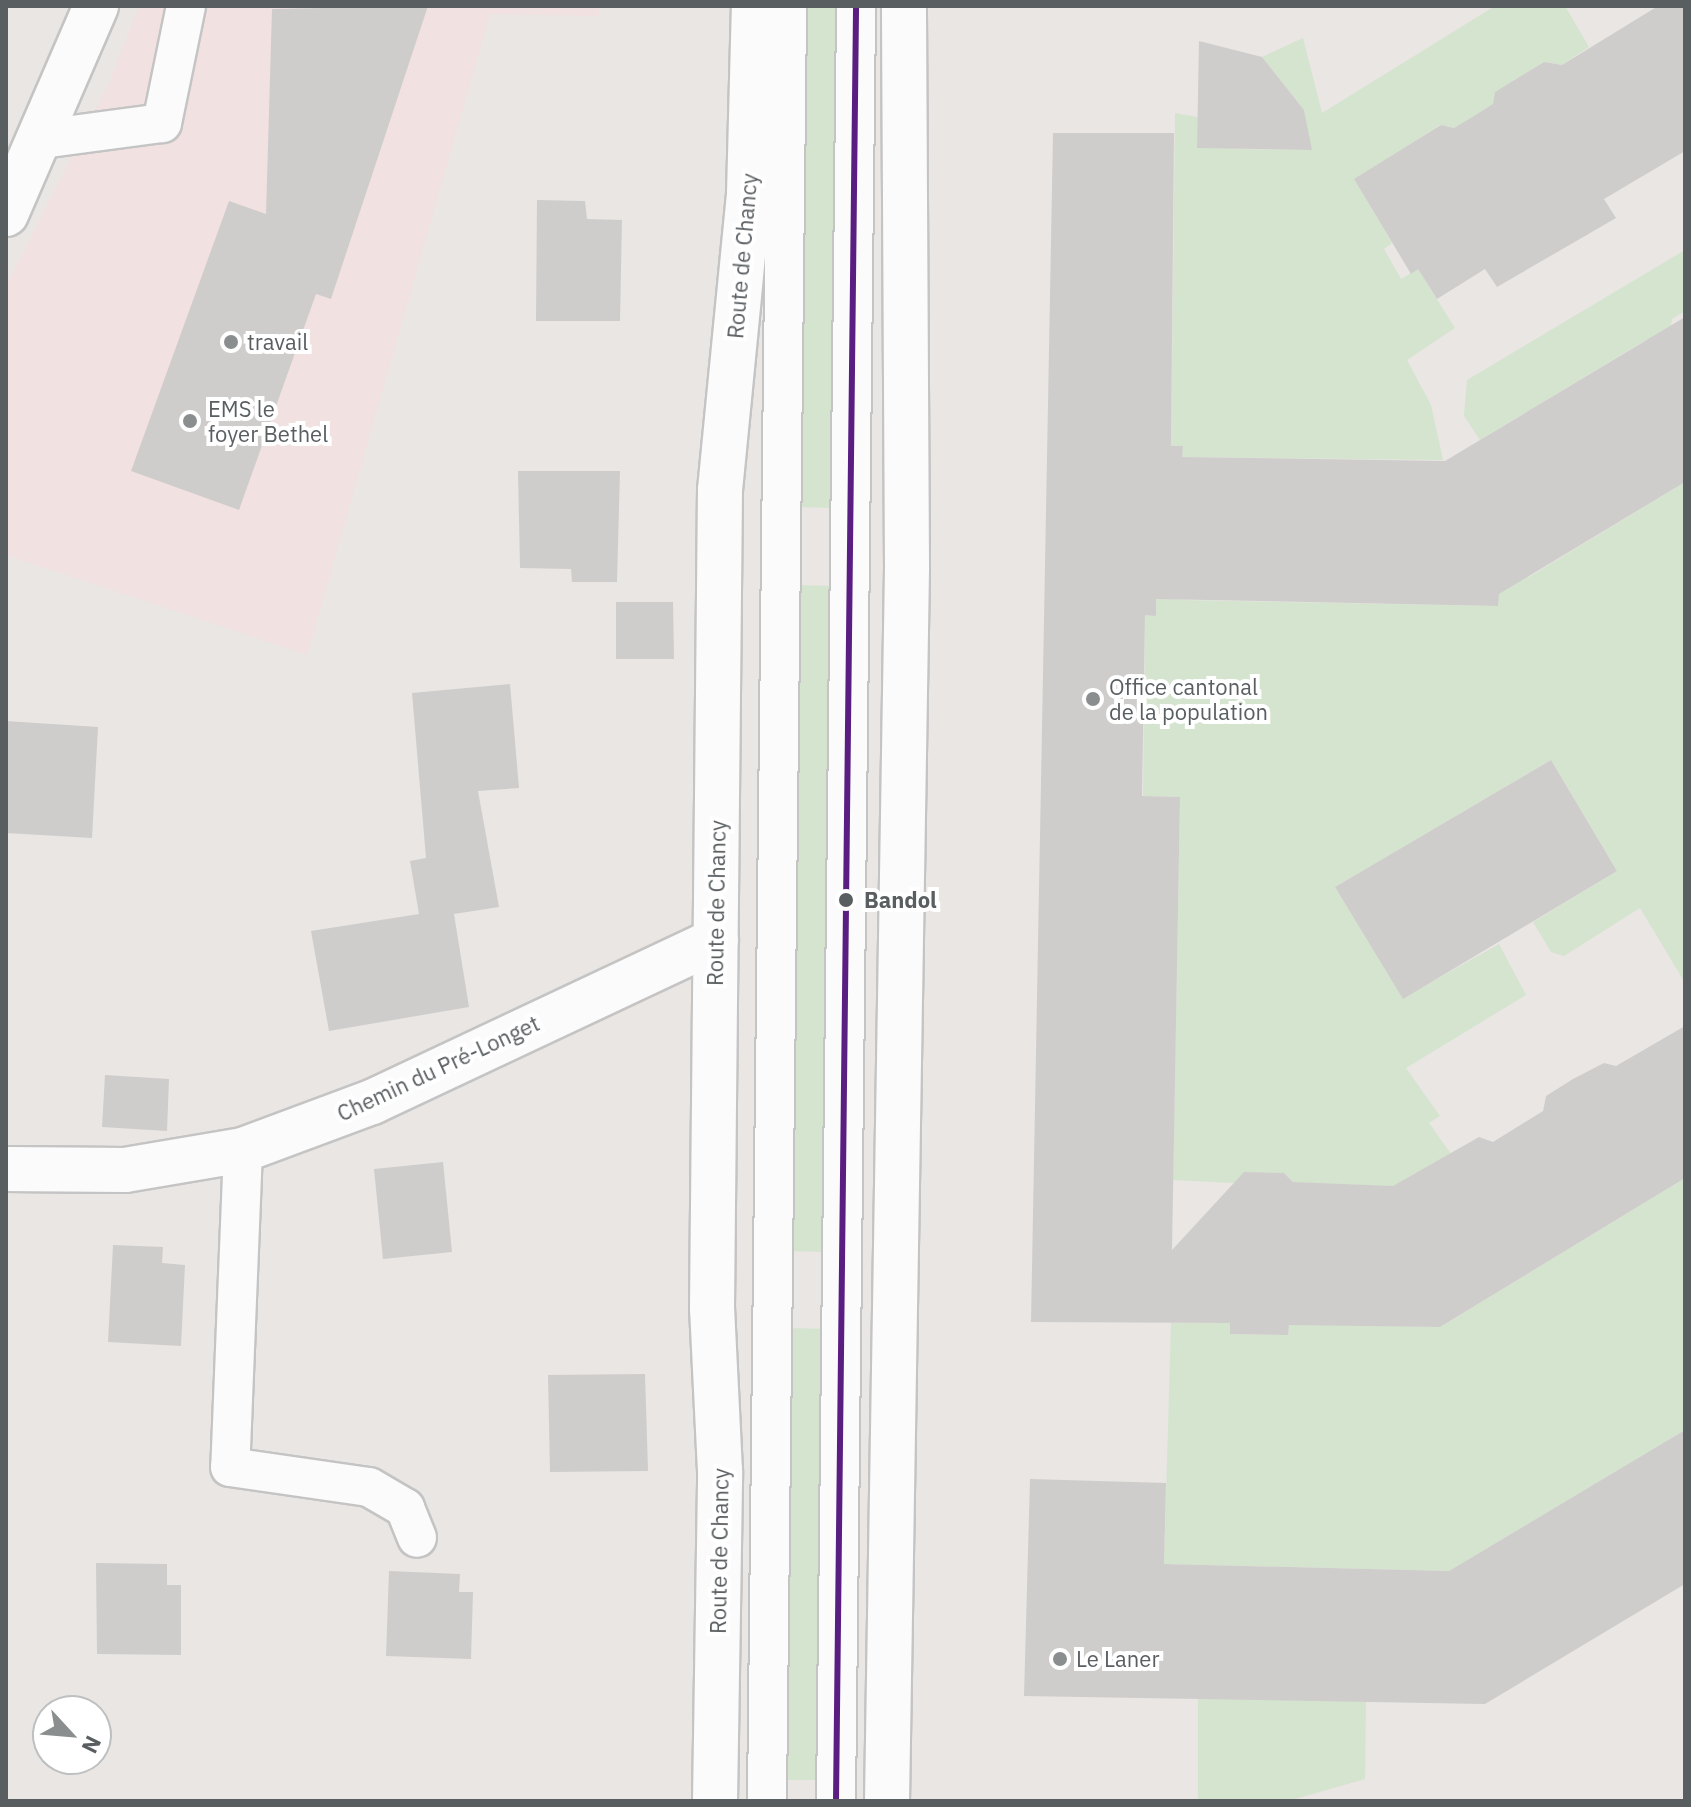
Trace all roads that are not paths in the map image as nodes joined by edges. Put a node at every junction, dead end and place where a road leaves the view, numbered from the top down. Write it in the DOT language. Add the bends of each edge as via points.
graph roads {
  1 [pos="96,6"];
  2 [pos="186,6"];
  3 [pos="754,6"];
  4 [pos="787,6"];
  5 [pos="856,6"];
  6 [pos="904,6"];
  7 [pos="42,139"];
  8 [pos="6,214"];
  9 [pos="716,940"];
  10 [pos="243,1150"];
  11 [pos="6,1169"];
  12 [pos="417,1538"];
  13 [pos="715,1801"];
  14 [pos="767,1801"];
  15 [pos="836,1801"];
  16 [pos="887,1801"];
  1 -- 7 [label="main road"];
  2 -- 7 [label="lane" via="162,123"];
  3 -- 9 [label="main road, Route de Chancy" via="749,194 720,490"];
  4 -- 14 [label="lane"];
  5 -- 15 [label="lane"];
  6 -- 16 [label="main road" via="907,583"];
  7 -- 8 [label="main road"];
  9 -- 10 [label="main road, Chemin du Pré-Longet" via="372,1102"];
  9 -- 13 [label="main road, Route de Chancy" via="712,1308 720,1471"];
  10 -- 11 [label="main road, Chemin du Pré-Longet" via="125,1170"];
  10 -- 12 [label="lane" via="230,1467 369,1487 405,1508"];
}
